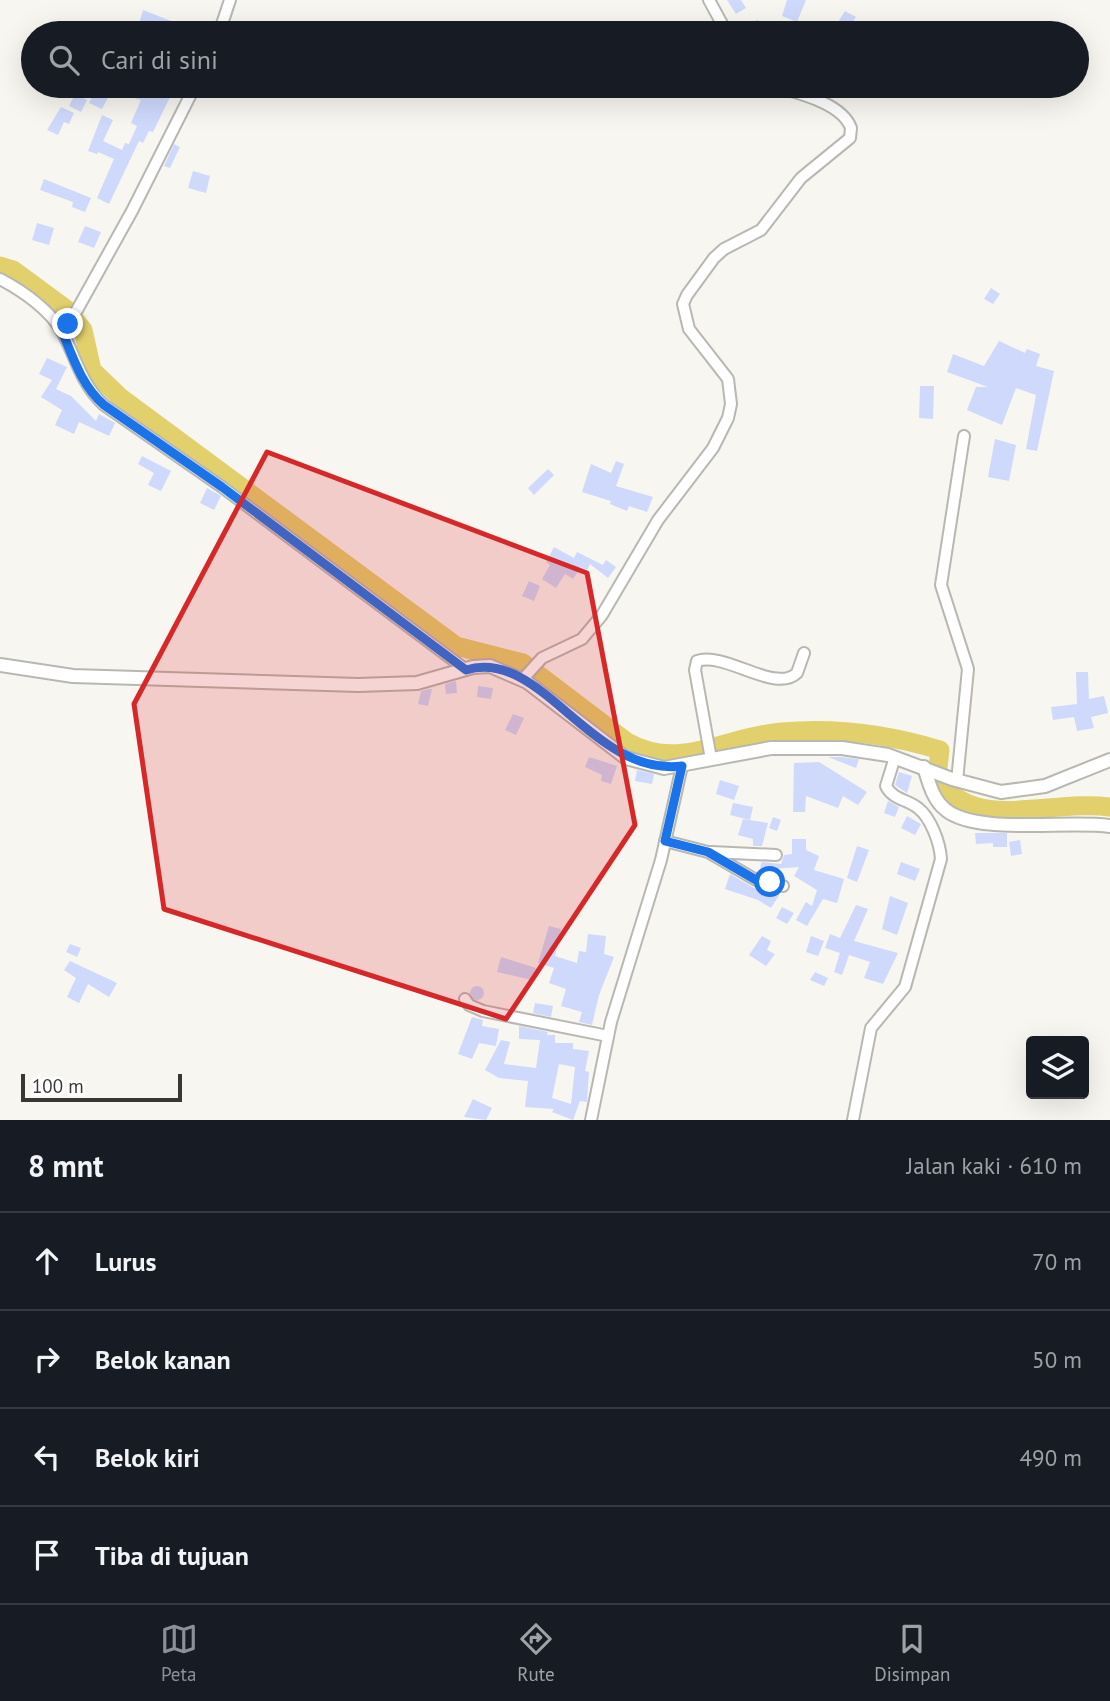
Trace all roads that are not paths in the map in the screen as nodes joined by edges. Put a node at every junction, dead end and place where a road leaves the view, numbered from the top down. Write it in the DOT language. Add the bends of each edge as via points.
graph roads {
  1 [pos="230,0"];
  2 [pos="709,0"];
  3 [pos="223,21"];
  4 [pos="720,21"];
  5 [pos="189,98"];
  6 [pos="810,98"];
  7 [pos="0,279"];
  8 [pos="65,327"];
  9 [pos="964,436"];
  10 [pos="804,653"];
  11 [pos="0,664"];
  12 [pos="466,670"];
  13 [pos="527,674"];
  14 [pos="710,757"];
  15 [pos="895,757"];
  16 [pos="1110,760"];
  17 [pos="682,766"];
  18 [pos="924,767"];
  19 [pos="950,778"];
  20 [pos="1110,826"];
  21 [pos="665,841"];
  22 [pos="708,852"];
  23 [pos="776,855"];
  24 [pos="783,886"];
  25 [pos="465,999"];
  26 [pos="608,1036"];
  27 [pos="591,1120"];
  28 [pos="853,1120"];
  1 -- 3 [label="street"];
  2 -- 4 [label="street"];
  5 -- 8 [label="street" via="132,211"];
  6 -- 13 [label="street" via="842,115 851,128 850,138 801,178 761,230 724,249 683,304 689,329 728,379 728,418 713,448 658,520 602,615 582,639 542,658"];
  7 -- 8 [label="street"];
  8 -- 12 [label="street" via="82,377 104,405 222,487"];
  9 -- 19 [label="street" via="941,585 968,669"];
  10 -- 14 [label="street" via="797,673 785,678 719,661 697,661"];
  11 -- 12 [label="street" via="73,676 358,685 417,683"];
  12 -- 13 [label="street" via="489,666"];
  13 -- 17 [label="street" via="626,758 654,767"];
  14 -- 15 [label="street" via="784,748 842,748"];
  14 -- 17 [label="street"];
  15 -- 18 [label="street"];
  15 -- 28 [label="street" via="886,786 895,797 920,810 938,841 941,859 905,987 871,1028"];
  16 -- 19 [label="street" via="1068,779 1018,791 1001,792"];
  17 -- 21 [label="street"];
  18 -- 19 [label="street"];
  18 -- 20 [label="street" via="939,803 954,816 974,822"];
  21 -- 22 [label="street"];
  21 -- 26 [label="street"];
  22 -- 23 [label="street"];
  22 -- 24 [label="street" via="756,880"];
  25 -- 26 [label="street" via="475,1009"];
  26 -- 27 [label="street"];
}
